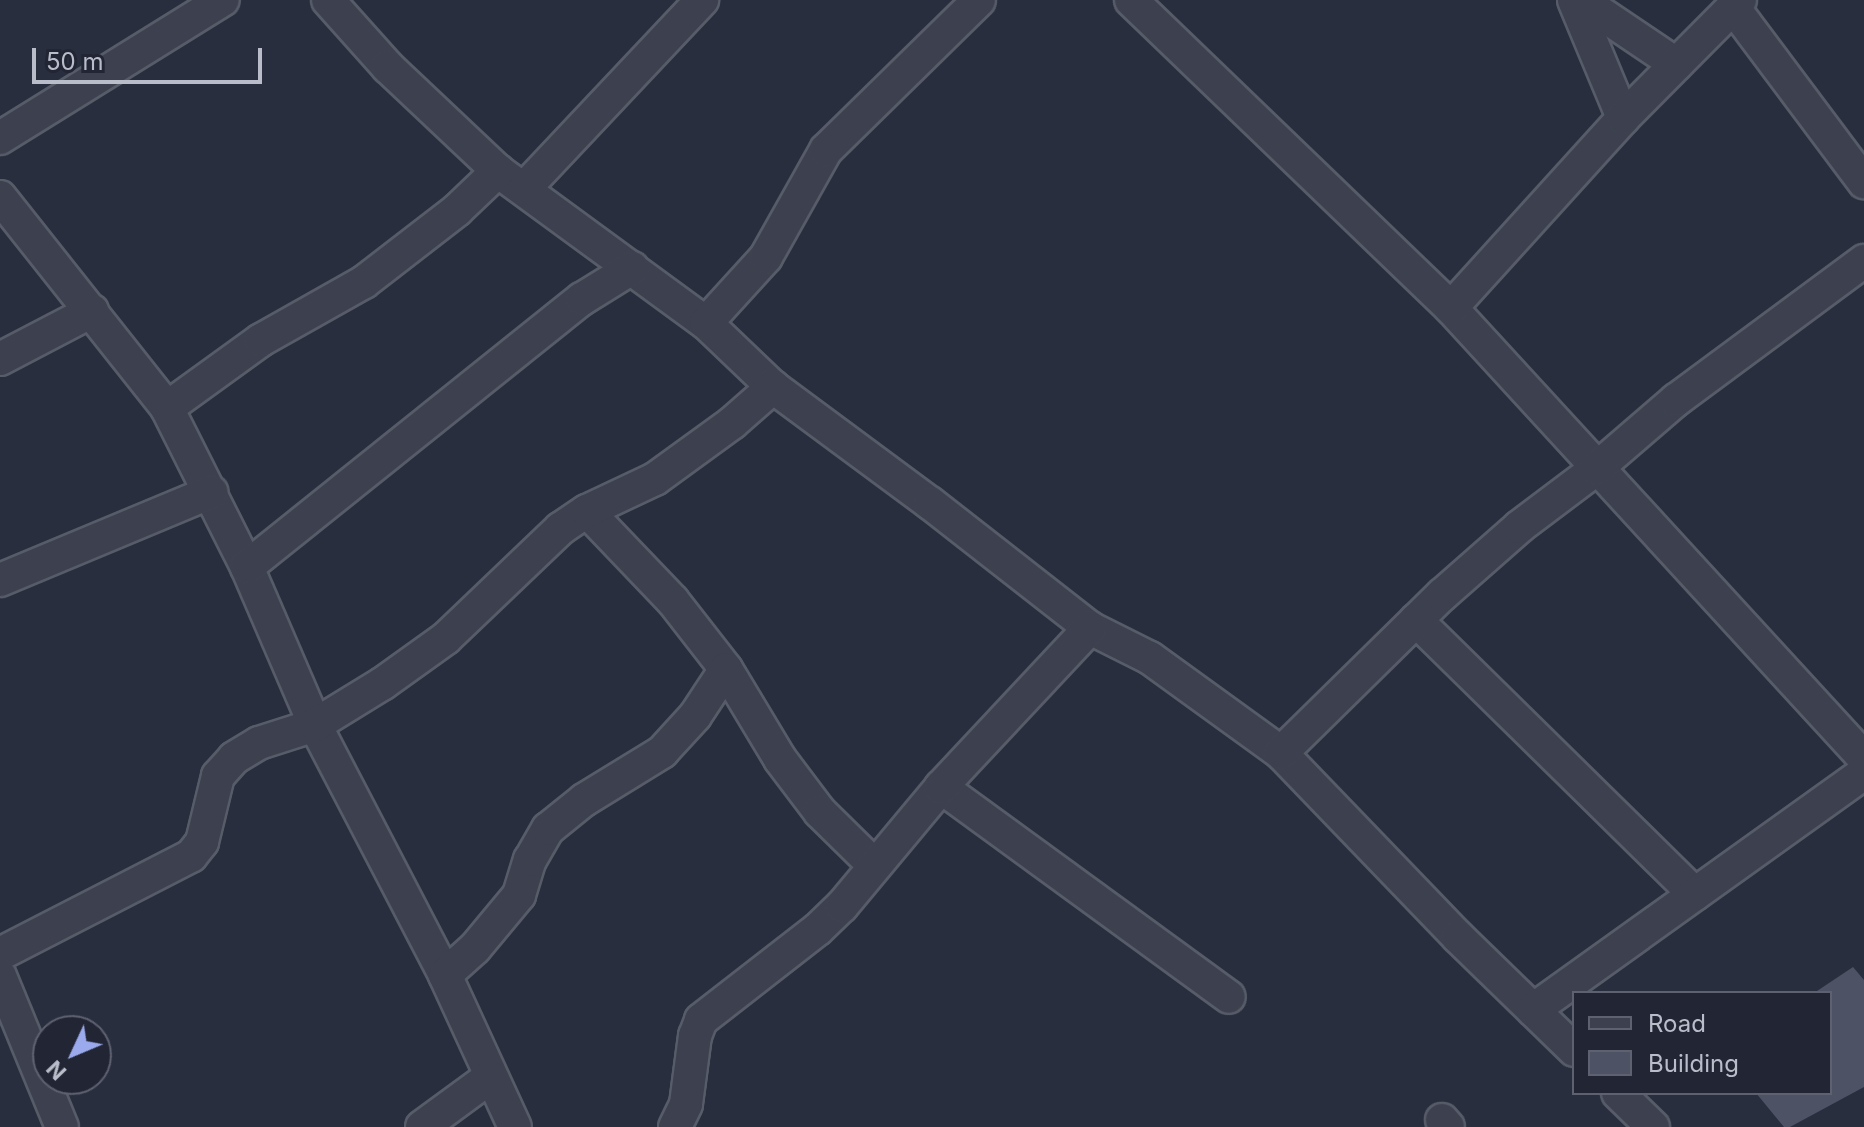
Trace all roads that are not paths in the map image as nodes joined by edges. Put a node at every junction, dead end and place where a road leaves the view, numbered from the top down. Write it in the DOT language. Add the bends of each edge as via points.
graph roads {
  1 [pos="223,0"];
  2 [pos="328,0"];
  3 [pos="702,0"];
  4 [pos="979,0"];
  5 [pos="1131,0"];
  6 [pos="1574,0"];
  7 [pos="1581,0"];
  8 [pos="1737,4"];
  9 [pos="1676,64"];
  10 [pos="1623,118"];
  11 [pos="0,138"];
  12 [pos="1854,149"];
  13 [pos="511,180"];
  14 [pos="1864,182"];
  15 [pos="0,197"];
  16 [pos="1864,261"];
  17 [pos="632,268"];
  18 [pos="1451,308"];
  19 [pos="92,311"];
  20 [pos="706,323"];
  21 [pos="0,359"];
  22 [pos="773,387"];
  23 [pos="167,408"];
  24 [pos="1596,469"];
  25 [pos="211,492"];
  26 [pos="587,511"];
  27 [pos="247,567"];
  28 [pos="0,580"];
  29 [pos="1416,620"];
  30 [pos="1090,628"];
  31 [pos="726,669"];
  32 [pos="315,725"];
  33 [pos="1281,753"];
  34 [pos="1864,758"];
  35 [pos="1864,773"];
  36 [pos="941,787"];
  37 [pos="874,865"];
  38 [pos="1695,894"];
  39 [pos="0,954"];
  40 [pos="445,975"];
  41 [pos="0,976"];
  42 [pos="1229,997"];
  43 [pos="1533,1010"];
  44 [pos="1572,1048"];
  45 [pos="490,1077"];
  46 [pos="1620,1095"];
  47 [pos="62,1127"];
  48 [pos="422,1127"];
  49 [pos="515,1127"];
  50 [pos="675,1127"];
  51 [pos="1653,1127"];
  1 -- 11 [label="street"];
  2 -- 13 [label="street" via="388,67"];
  3 -- 13 [label="street"];
  4 -- 20 [label="street" via="826,150 766,257"];
  5 -- 18 [label="street"];
  6 -- 10 [label="street"];
  7 -- 9 [label="street"];
  8 -- 9 [label="street"];
  8 -- 12 [label="street"];
  9 -- 10 [label="street"];
  10 -- 18 [label="street"];
  12 -- 14 [label="street"];
  13 -- 17 [label="street"];
  13 -- 23 [label="street" via="457,210 374,274 261,340"];
  15 -- 19 [label="street"];
  16 -- 24 [label="street" via="1676,400"];
  17 -- 20 [label="street"];
  17 -- 27 [label="street" via="582,299"];
  18 -- 24 [label="street"];
  19 -- 21 [label="street"];
  19 -- 23 [label="street"];
  20 -- 22 [label="street"];
  22 -- 26 [label="street" via="655,479"];
  22 -- 30 [label="street"];
  23 -- 25 [label="street"];
  24 -- 29 [label="street" via="1519,527"];
  24 -- 34 [label="street"];
  25 -- 27 [label="street"];
  25 -- 28 [label="street"];
  26 -- 31 [label="street" via="673,601"];
  26 -- 32 [label="street" via="560,529 446,638"];
  27 -- 32 [label="street"];
  29 -- 33 [label="street"];
  29 -- 38 [label="street"];
  30 -- 33 [label="street" via="1150,658"];
  30 -- 36 [label="street"];
  31 -- 37 [label="street" via="780,759 820,812"];
  31 -- 40 [label="street" via="695,716 662,752 548,829 530,860 519,895"];
  32 -- 39 [label="street" via="259,743 234,758 218,776 202,842 191,856"];
  32 -- 40 [label="street"];
  33 -- 43 [label="street"];
  35 -- 38 [label="street"];
  36 -- 37 [label="street"];
  36 -- 42 [label="street"];
  37 -- 50 [label="street" via="818,929 701,1020 686,1104"];
  38 -- 43 [label="street"];
  40 -- 45 [label="street"];
  41 -- 47 [label="street"];
  43 -- 44 [label="street"];
  45 -- 48 [label="street"];
  45 -- 49 [label="street"];
  46 -- 51 [label="street"];
}
